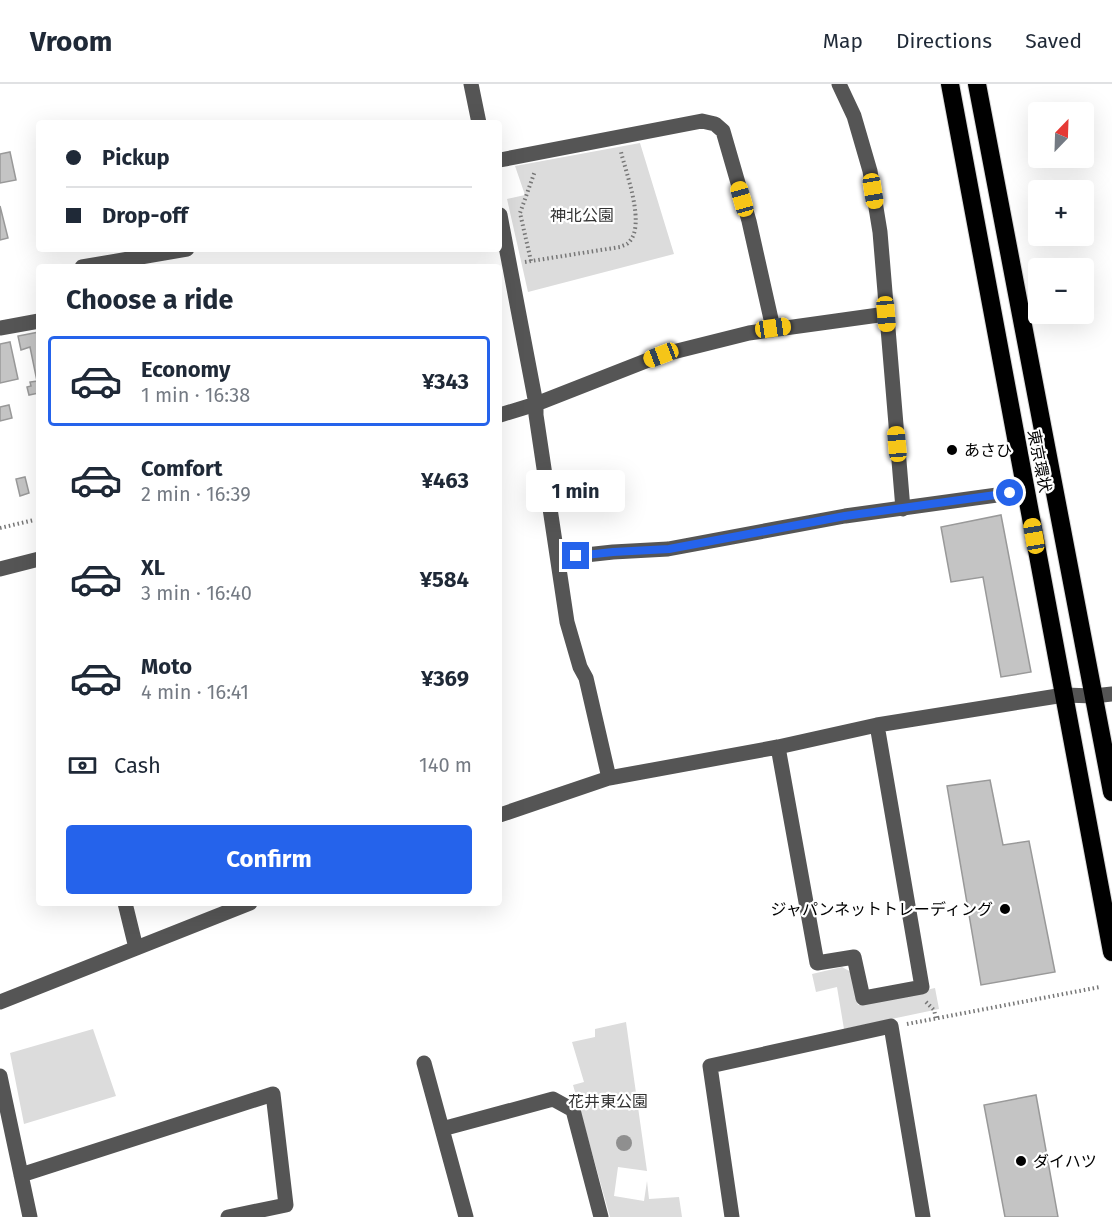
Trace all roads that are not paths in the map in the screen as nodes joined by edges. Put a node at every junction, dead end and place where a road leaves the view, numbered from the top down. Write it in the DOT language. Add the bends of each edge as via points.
graph roads {
  1 [pos="471,84"];
  2 [pos="950,84"];
  3 [pos="977,84"];
  4 [pos="844,85"];
  5 [pos="478,120"];
  6 [pos="502,160"];
  7 [pos="502,226"];
  8 [pos="170,252"];
  9 [pos="100,264"];
  10 [pos="886,314"];
  11 [pos="36,322"];
  12 [pos="0,328"];
  13 [pos="773,328"];
  14 [pos="536,404"];
  15 [pos="502,414"];
  16 [pos="1026,491"];
  17 [pos="903,509"];
  18 [pos="558,558"];
  19 [pos="36,560"];
  20 [pos="0,569"];
  21 [pos="1064,695"];
  22 [pos="1103,695"];
  23 [pos="877,726"];
  24 [pos="778,747"];
  25 [pos="609,778"];
  26 [pos="1112,792"];
  27 [pos="502,814"];
  28 [pos="126,906"];
  29 [pos="242,906"];
  30 [pos="136,948"];
  31 [pos="1112,952"];
  32 [pos="0,1002"];
  33 [pos="424,1063"];
  34 [pos="0,1076"];
  35 [pos="442,1129"];
  36 [pos="21,1175"];
  37 [pos="30,1217"];
  38 [pos="228,1217"];
  39 [pos="466,1217"];
  40 [pos="601,1217"];
  41 [pos="732,1217"];
  42 [pos="924,1217"];
  1 -- 5 [label="street"];
  2 -- 16 [label="highway, 東京環状"];
  3 -- 22 [label="highway, 東京環状"];
  4 -- 10 [label="street" via="870,171 880,232"];
  6 -- 13 [label="street" via="619,144 702,121 715,124 723,131 749,221"];
  7 -- 14 [label="street"];
  8 -- 9 [label="street"];
  10 -- 13 [label="street"];
  10 -- 17 [label="street"];
  11 -- 12 [label="street"];
  13 -- 14 [label="street" via="661,355"];
  14 -- 15 [label="street"];
  14 -- 18 [label="street"];
  16 -- 17 [label="street"];
  16 -- 21 [label="highway, 東京環状"];
  17 -- 18 [label="street" via="669,549"];
  18 -- 25 [label="street" via="567,622 586,678"];
  19 -- 20 [label="street"];
  21 -- 22 [label="street"];
  21 -- 23 [label="street"];
  21 -- 31 [label="highway, 東京環状"];
  22 -- 26 [label="highway, 東京環状"];
  23 -- 24 [label="street"];
  23 -- 24 [label="street" via="922,987 863,998 854,957 817,963"];
  24 -- 25 [label="street"];
  25 -- 27 [label="street"];
  28 -- 30 [label="street"];
  29 -- 30 [label="street"];
  30 -- 32 [label="street"];
  33 -- 35 [label="street"];
  34 -- 36 [label="street"];
  35 -- 39 [label="street"];
  35 -- 40 [label="street" via="553,1099 573,1110"];
  36 -- 37 [label="street"];
  36 -- 38 [label="street" via="273,1094 286,1206"];
  41 -- 42 [label="street" via="710,1066 891,1026"];
}
